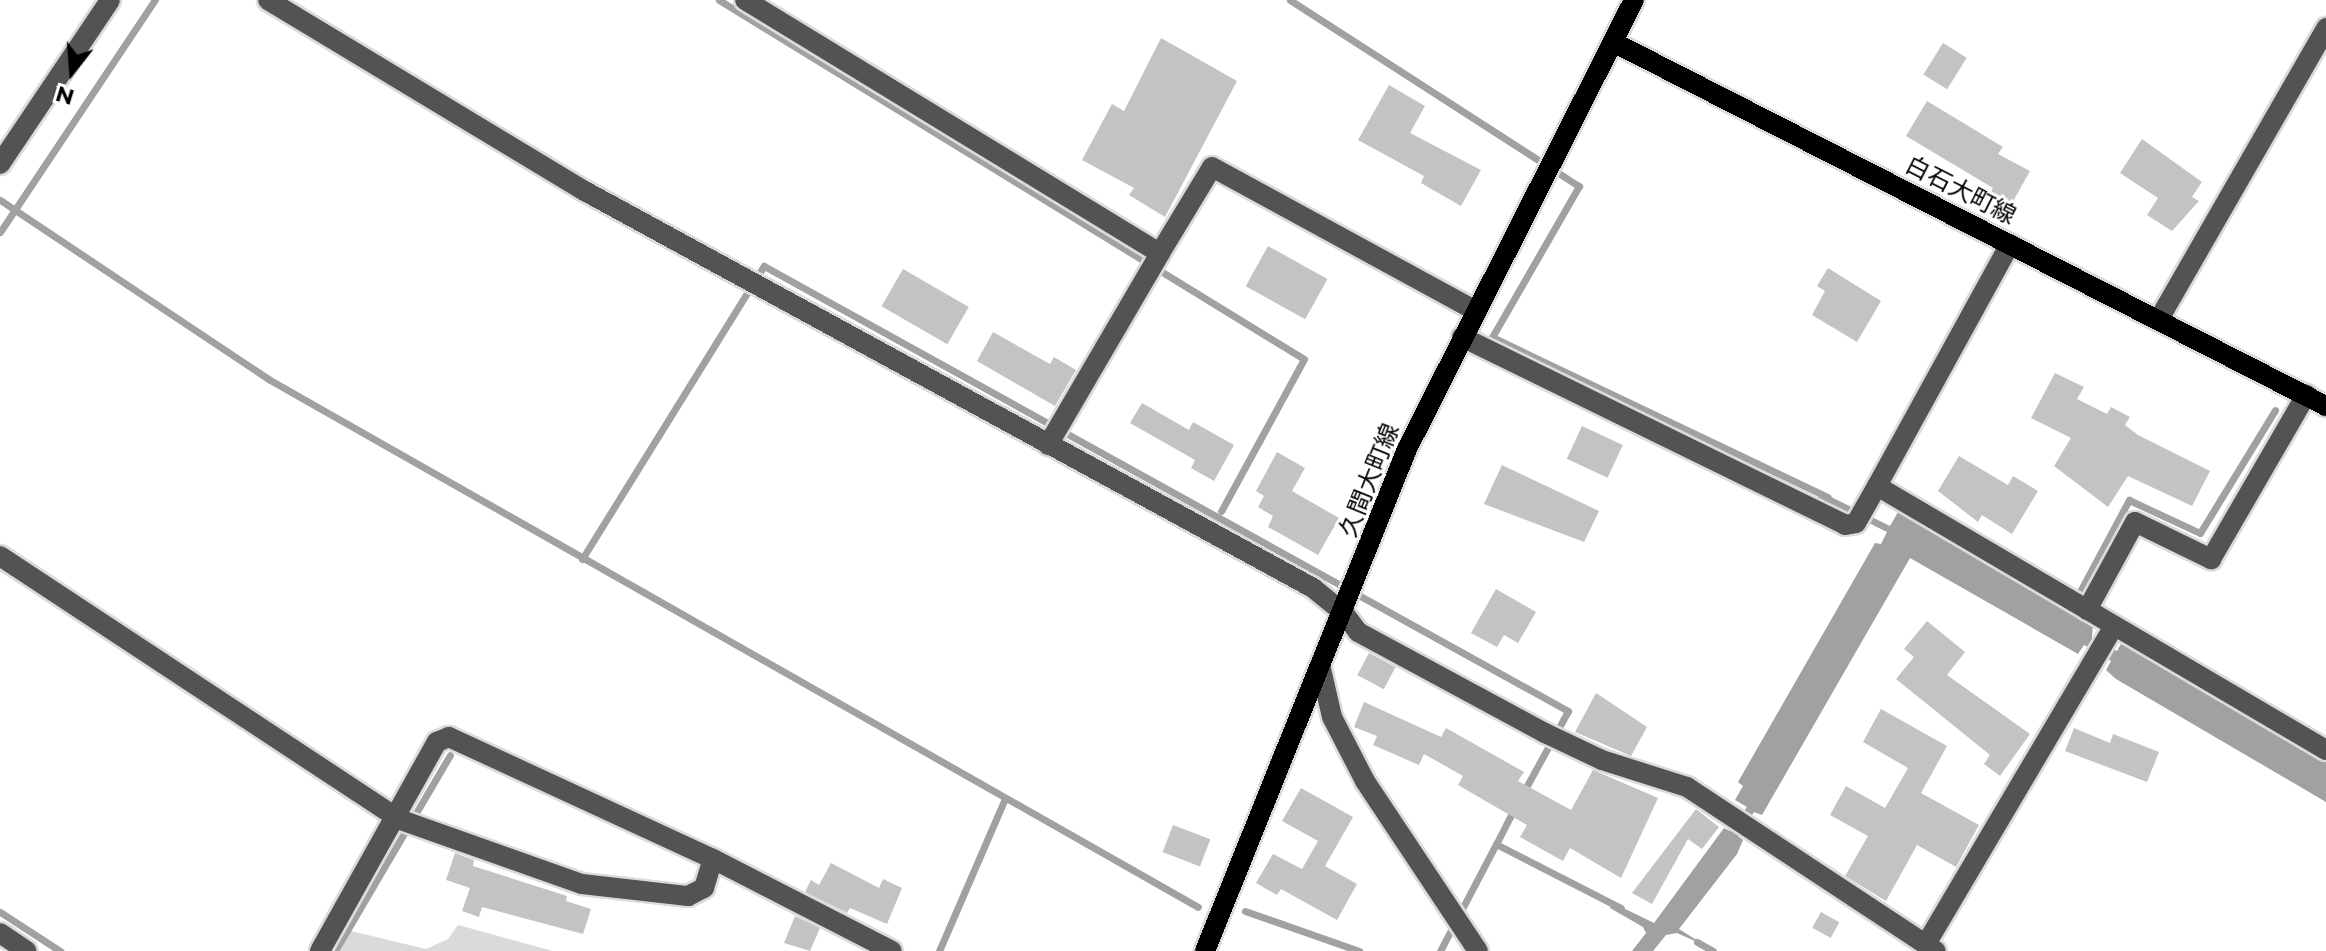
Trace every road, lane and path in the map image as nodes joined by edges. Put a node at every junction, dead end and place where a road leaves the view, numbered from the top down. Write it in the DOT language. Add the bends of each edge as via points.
graph roads {
  1 [pos="110,0"];
  2 [pos="268,0"];
  3 [pos="745,0"];
  4 [pos="1634,0"];
  5 [pos="2326,28"];
  6 [pos="1613,42"];
  7 [pos="0,164"];
  8 [pos="2010,244"];
  9 [pos="1155,262"];
  10 [pos="1474,310"];
  11 [pos="2159,319"];
  12 [pos="1462,337"];
  13 [pos="2306,395"];
  14 [pos="2326,406"];
  15 [pos="1055,433"];
  16 [pos="1877,486"];
  17 [pos="0,556"];
  18 [pos="1350,598"];
  19 [pos="2078,605"];
  20 [pos="2106,640"];
  21 [pos="1321,669"];
  22 [pos="2326,750"];
  23 [pos="404,821"];
  24 [pos="713,859"];
  25 [pos="0,933"];
  26 [pos="1933,949"];
  27 [pos="27,951"];
  28 [pos="320,951"];
  29 [pos="892,951"];
  30 [pos="1205,951"];
  31 [pos="1478,951"];
  1 -- 7 [label="street"];
  2 -- 15 [label="street" via="480,131 753,284"];
  3 -- 9 [label="street"];
  4 -- 6 [label="main road"];
  5 -- 11 [label="street"];
  6 -- 8 [label="main road, 白石大町線"];
  6 -- 10 [label="main road, 久間大町線"];
  8 -- 11 [label="main road, 白石大町線"];
  8 -- 16 [label="street"];
  9 -- 10 [label="street" via="1212,167"];
  9 -- 15 [label="street"];
  10 -- 12 [label="main road, 久間大町線"];
  11 -- 13 [label="main road, 白石大町線"];
  12 -- 16 [label="street" via="1845,525 1861,515"];
  12 -- 18 [label="main road, 久間大町線" via="1407,449"];
  13 -- 14 [label="main road, 白石大町線"];
  13 -- 19 [label="street" via="2211,559 2135,522"];
  15 -- 18 [label="street" via="1313,588"];
  16 -- 19 [label="street"];
  17 -- 23 [label="street"];
  18 -- 21 [label="main road, 久間大町線"];
  18 -- 26 [label="street" via="1358,632 1554,737 1687,787"];
  19 -- 20 [label="street"];
  20 -- 22 [label="street"];
  20 -- 26 [label="street"];
  21 -- 30 [label="main road, 久間大町線"];
  21 -- 31 [label="street" via="1332,717 1365,781"];
  23 -- 24 [label="street" via="582,884 688,896 704,888"];
  23 -- 24 [label="street" via="437,742 449,737"];
  23 -- 28 [label="street"];
  24 -- 29 [label="street"];
  25 -- 27 [label="street"];
}
